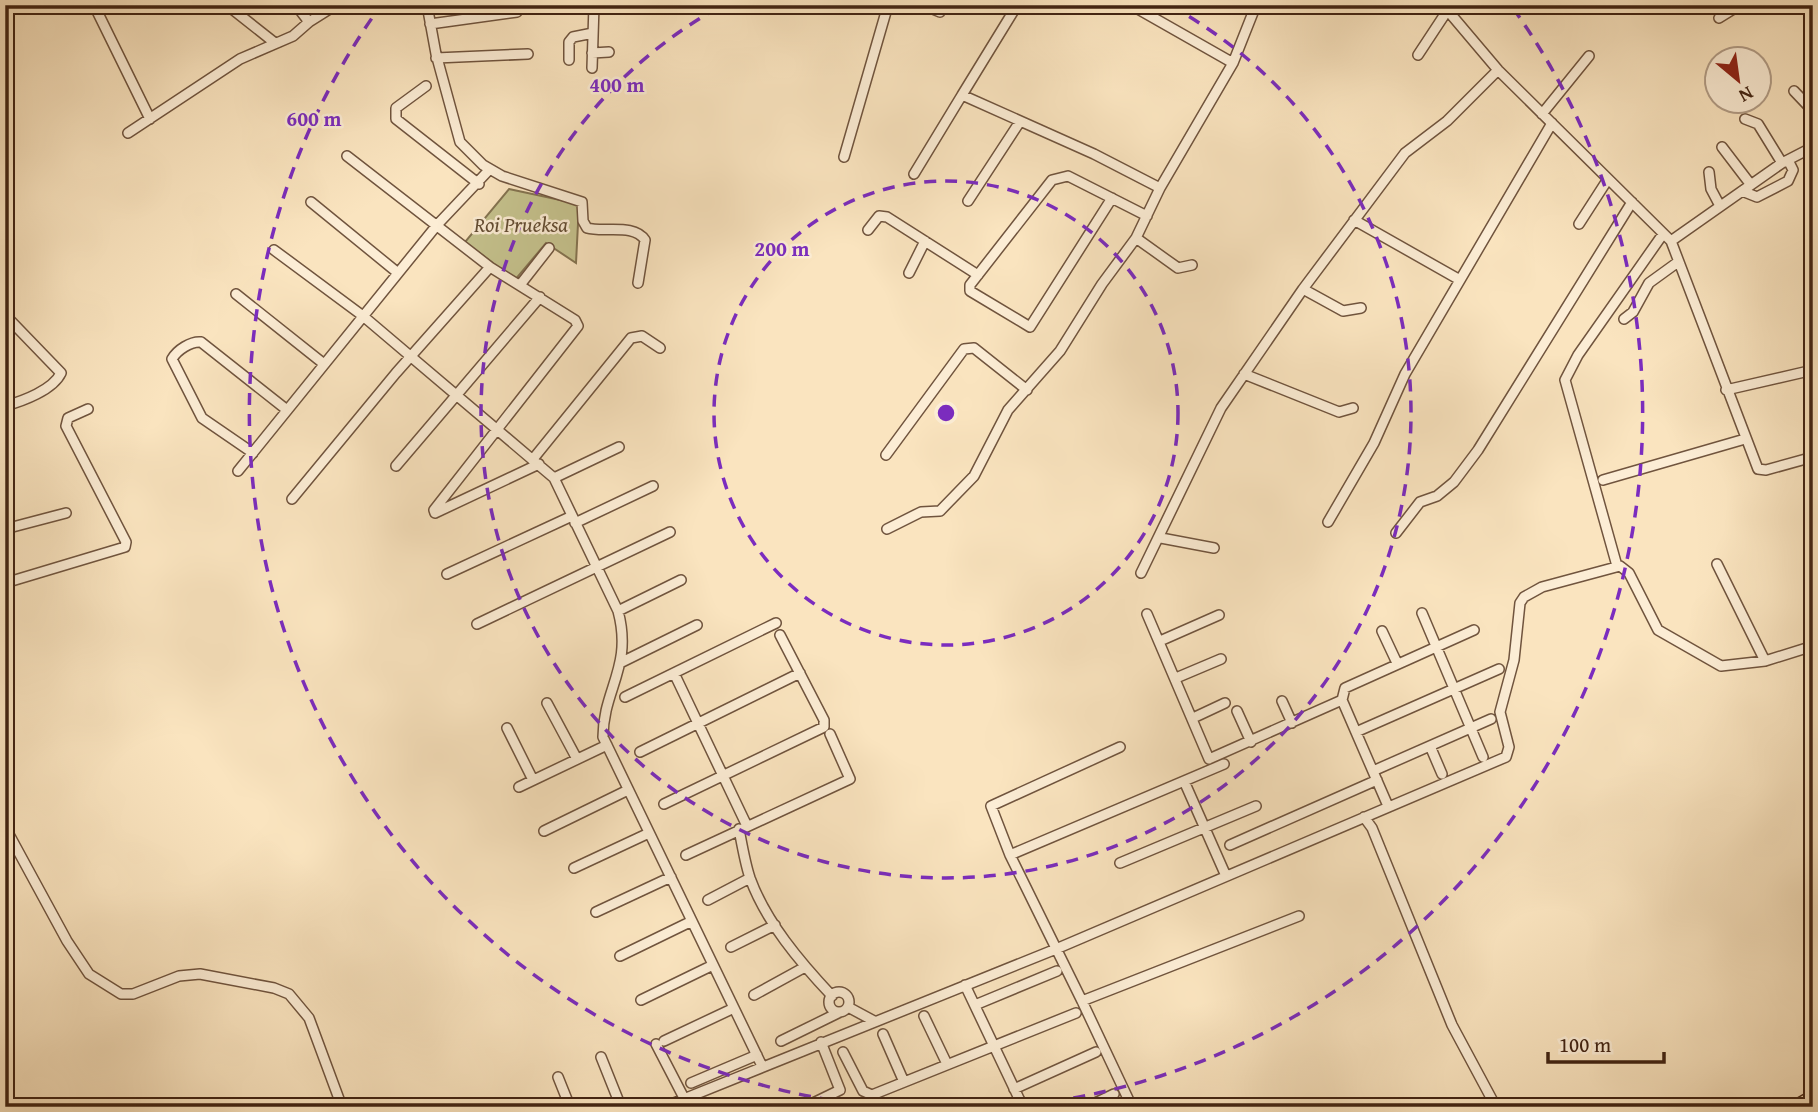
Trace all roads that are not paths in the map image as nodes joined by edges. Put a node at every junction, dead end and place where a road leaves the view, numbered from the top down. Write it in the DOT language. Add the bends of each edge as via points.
graph roads {
  1 [pos="94,5"];
  2 [pos="227,5"];
  3 [pos="296,5"];
  4 [pos="336,5"];
  5 [pos="427,5"];
  6 [pos="594,5"];
  7 [pos="888,5"];
  8 [pos="923,5"];
  9 [pos="1131,5"];
  10 [pos="1256,5"];
  11 [pos="1740,5"];
  12 [pos="1016,7"];
  13 [pos="1445,8"];
  14 [pos="517,12"];
  15 [pos="940,12"];
  16 [pos="1719,18"];
  17 [pos="309,22"];
  18 [pos="430,24"];
  19 [pos="593,33"];
  20 [pos="275,43"];
  21 [pos="610,52"];
  22 [pos="592,53"];
  23 [pos="528,54"];
  24 [pos="1418,55"];
  25 [pos="1589,56"];
  26 [pos="436,58"];
  27 [pos="569,60"];
  28 [pos="1233,63"];
  29 [pos="592,68"];
  30 [pos="1498,70"];
  31 [pos="426,86"];
  32 [pos="1794,92"];
  33 [pos="962,94"];
  34 [pos="1813,111"];
  35 [pos="1542,114"];
  36 [pos="150,119"];
  37 [pos="1745,119"];
  38 [pos="1019,122"];
  39 [pos="1552,123"];
  40 [pos="128,133"];
  41 [pos="1722,147"];
  42 [pos="1813,147"];
  43 [pos="347,156"];
  44 [pos="844,157"];
  45 [pos="1785,161"];
  46 [pos="486,167"];
  47 [pos="1709,172"];
  48 [pos="914,174"];
  49 [pos="1608,179"];
  50 [pos="474,184"];
  51 [pos="1160,188"];
  52 [pos="1747,188"];
  53 [pos="1112,198"];
  54 [pos="968,201"];
  55 [pos="310,202"];
  56 [pos="1632,202"];
  57 [pos="1720,206"];
  58 [pos="1147,216"];
  59 [pos="1354,220"];
  60 [pos="437,225"];
  61 [pos="1579,225"];
  62 [pos="868,230"];
  63 [pos="1663,234"];
  64 [pos="1136,238"];
  65 [pos="925,241"];
  66 [pos="1671,241"];
  67 [pos="549,248"];
  68 [pos="274,250"];
  69 [pos="1678,262"];
  70 [pos="1192,265"];
  71 [pos="490,267"];
  72 [pos="398,273"];
  73 [pos="909,273"];
  74 [pos="978,275"];
  75 [pos="1460,280"];
  76 [pos="638,283"];
  77 [pos="520,285"];
  78 [pos="1303,289"];
  79 [pos="236,294"];
  80 [pos="540,297"];
  81 [pos="1361,308"];
  82 [pos="5,315"];
  83 [pos="363,316"];
  84 [pos="1623,319"];
  85 [pos="660,348"];
  86 [pos="411,357"];
  87 [pos="324,364"];
  88 [pos="1813,370"];
  89 [pos="1244,374"];
  90 [pos="1027,390"];
  91 [pos="1726,390"];
  92 [pos="458,396"];
  93 [pos="5,406"];
  94 [pos="1353,408"];
  95 [pos="88,409"];
  96 [pos="287,410"];
  97 [pos="498,429"];
  98 [pos="1745,439"];
  99 [pos="619,447"];
  100 [pos="253,453"];
  101 [pos="886,456"];
  102 [pos="1813,457"];
  103 [pos="536,462"];
  104 [pos="397,466"];
  105 [pos="239,471"];
  106 [pos="554,478"];
  107 [pos="1603,480"];
  108 [pos="653,486"];
  109 [pos="292,499"];
  110 [pos="66,513"];
  111 [pos="573,520"];
  112 [pos="1328,522"];
  113 [pos="5,529"];
  114 [pos="887,529"];
  115 [pos="670,532"];
  116 [pos="1396,533"];
  117 [pos="1161,538"];
  118 [pos="1214,548"];
  119 [pos="1717,564"];
  120 [pos="596,566"];
  121 [pos="1617,566"];
  122 [pos="1142,573"];
  123 [pos="447,574"];
  124 [pos="681,580"];
  125 [pos="5,583"];
  126 [pos="618,611"];
  127 [pos="1422,613"];
  128 [pos="1147,614"];
  129 [pos="1219,615"];
  130 [pos="776,623"];
  131 [pos="477,624"];
  132 [pos="697,625"];
  133 [pos="1474,630"];
  134 [pos="1382,632"];
  135 [pos="780,635"];
  136 [pos="1160,641"];
  137 [pos="1813,646"];
  138 [pos="1436,647"];
  139 [pos="1221,659"];
  140 [pos="1765,661"];
  141 [pos="622,662"];
  142 [pos="1397,663"];
  143 [pos="1499,669"];
  144 [pos="674,673"];
  145 [pos="800,673"];
  146 [pos="1176,678"];
  147 [pos="1453,688"];
  148 [pos="625,697"];
  149 [pos="1282,701"];
  150 [pos="1342,701"];
  151 [pos="547,703"];
  152 [pos="1225,703"];
  153 [pos="1237,711"];
  154 [pos="1193,718"];
  155 [pos="1491,719"];
  156 [pos="1292,723"];
  157 [pos="698,724"];
  158 [pos="507,728"];
  159 [pos="1470,728"];
  160 [pos="1356,732"];
  161 [pos="830,734"];
  162 [pos="1251,742"];
  163 [pos="607,745"];
  164 [pos="1430,746"];
  165 [pos="1120,747"];
  166 [pos="640,752"];
  167 [pos="1483,757"];
  168 [pos="577,759"];
  169 [pos="1224,764"];
  170 [pos="1442,774"];
  171 [pos="723,775"];
  172 [pos="1375,775"];
  173 [pos="533,780"];
  174 [pos="1184,781"];
  175 [pos="519,787"];
  176 [pos="628,790"];
  177 [pos="664,804"];
  178 [pos="1256,806"];
  179 [pos="1388,806"];
  180 [pos="1364,817"];
  181 [pos="5,827"];
  182 [pos="743,827"];
  183 [pos="1204,829"];
  184 [pos="544,831"];
  185 [pos="649,833"];
  186 [pos="1230,845"];
  187 [pos="686,855"];
  188 [pos="1010,855"];
  189 [pos="1120,863"];
  190 [pos="573,868"];
  191 [pos="1226,876"];
  192 [pos="671,877"];
  193 [pos="750,878"];
  194 [pos="708,900"];
  195 [pos="596,912"];
  196 [pos="1299,916"];
  197 [pos="692,921"];
  198 [pos="775,925"];
  199 [pos="731,947"];
  200 [pos="1056,948"];
  201 [pos="620,956"];
  202 [pos="713,965"];
  203 [pos="805,967"];
  204 [pos="1057,971"];
  205 [pos="965,985"];
  206 [pos="754,995"];
  207 [pos="832,996"];
  208 [pos="641,1000"];
  209 [pos="1082,1002"];
  210 [pos="975,1005"];
  211 [pos="734,1008"];
  212 [pos="844,1009"];
  213 [pos="1076,1013"];
  214 [pos="924,1016"];
  215 [pos="874,1021"];
  216 [pos="883,1034"];
  217 [pos="781,1041"];
  218 [pos="821,1042"];
  219 [pos="994,1046"];
  220 [pos="843,1052"];
  221 [pos="1096,1052"];
  222 [pos="757,1055"];
  223 [pos="601,1057"];
  224 [pos="947,1064"];
  225 [pos="762,1066"];
  226 [pos="558,1077"];
  227 [pos="904,1082"];
  228 [pos="691,1083"];
  229 [pos="1014,1089"];
  230 [pos="1114,1094"];
  231 [pos="684,1098"];
  232 [pos="1813,1099"];
  233 [pos="1021,1103"];
  234 [pos="342,1107"];
  235 [pos="570,1107"];
  236 [pos="621,1107"];
  237 [pos="664,1107"];
  238 [pos="805,1107"];
  239 [pos="1005,1107"];
  240 [pos="1087,1107"];
  241 [pos="1132,1107"];
  242 [pos="1496,1107"];
  243 [pos="1799,1107"];
  1 -- 36 [label="street"];
  2 -- 20 [label="street"];
  3 -- 17 [label="street"];
  4 -- 17 [label="street"];
  5 -- 18 [label="street"];
  6 -- 19 [label="street"];
  7 -- 44 [label="street"];
  8 -- 15 [label="street"];
  9 -- 28 [label="street"];
  10 -- 28 [label="street"];
  11 -- 16 [label="street"];
  12 -- 33 [label="street"];
  13 -- 24 [label="street"];
  13 -- 30 [label="street"];
  14 -- 18 [label="street"];
  17 -- 20 [label="street" via="293,36"];
  18 -- 26 [label="street"];
  19 -- 22 [label="street"];
  19 -- 27 [label="street" via="573,37"];
  20 -- 36 [label="street" via="240,59"];
  21 -- 22 [label="street"];
  22 -- 29 [label="street"];
  23 -- 26 [label="street"];
  25 -- 35 [label="street"];
  26 -- 46 [label="street" via="456,134"];
  28 -- 51 [label="street"];
  30 -- 35 [label="street"];
  30 -- 59 [label="street" via="1447,121 1405,153"];
  31 -- 50 [label="street" via="396,108 396,119"];
  32 -- 34 [label="street"];
  33 -- 38 [label="street"];
  33 -- 48 [label="street"];
  35 -- 39 [label="street"];
  36 -- 40 [label="street"];
  37 -- 45 [label="street" via="1763,129"];
  38 -- 51 [label="street"];
  38 -- 54 [label="street"];
  39 -- 49 [label="street"];
  39 -- 75 [label="street"];
  41 -- 52 [label="street"];
  42 -- 45 [label="street"];
  43 -- 60 [label="street"];
  45 -- 52 [label="street"];
  45 -- 52 [label="street" via="1792,175 1780,186 1758,197"];
  46 -- 50 [label="street"];
  46 -- 76 [label="street" via="582,202 583,222 590,229 642,235"];
  47 -- 57 [label="street"];
  49 -- 56 [label="street"];
  49 -- 61 [label="street"];
  50 -- 60 [label="street"];
  51 -- 58 [label="street"];
  52 -- 57 [label="street"];
  53 -- 58 [label="street"];
  53 -- 74 [label="street" via="1068,176 1052,180"];
  53 -- 74 [label="street" via="1030,327 970,291"];
  55 -- 72 [label="street"];
  56 -- 63 [label="street"];
  56 -- 116 [label="street" via="1478,450 1454,482 1420,502"];
  57 -- 66 [label="street"];
  58 -- 64 [label="street"];
  59 -- 75 [label="street"];
  59 -- 78 [label="street"];
  60 -- 71 [label="street"];
  60 -- 72 [label="street"];
  62 -- 65 [label="street" via="883,215"];
  63 -- 66 [label="street"];
  63 -- 121 [label="street" via="1565,380"];
  64 -- 70 [label="street" via="1178,268"];
  64 -- 90 [label="street" via="1060,351"];
  65 -- 73 [label="street"];
  65 -- 74 [label="street"];
  66 -- 69 [label="street"];
  67 -- 77 [label="street"];
  68 -- 83 [label="street"];
  69 -- 84 [label="street" via="1649,283 1633,312"];
  69 -- 91 [label="street"];
  71 -- 77 [label="street"];
  71 -- 86 [label="street"];
  72 -- 83 [label="street"];
  75 -- 112 [label="street"];
  77 -- 80 [label="street"];
  78 -- 81 [label="street" via="1343,311"];
  78 -- 89 [label="street"];
  79 -- 87 [label="street"];
  80 -- 92 [label="street"];
  80 -- 97 [label="street" via="578,326"];
  82 -- 93 [label="street" via="61,373 24,400"];
  83 -- 86 [label="street"];
  83 -- 87 [label="street"];
  85 -- 103 [label="street" via="642,336 631,338"];
  86 -- 92 [label="street"];
  86 -- 109 [label="street"];
  87 -- 96 [label="street"];
  88 -- 91 [label="street"];
  89 -- 94 [label="street" via="1339,412"];
  89 -- 117 [label="street" via="1210,429"];
  90 -- 101 [label="street" via="974,348 964,349"];
  90 -- 114 [label="street" via="1008,410 962,491 940,511 920,512"];
  91 -- 98 [label="street"];
  92 -- 97 [label="street"];
  92 -- 104 [label="street"];
  95 -- 125 [label="street" via="68,418 66,426 125,547"];
  96 -- 100 [label="street"];
  96 -- 100 [label="street" via="201,342 175,354 172,359 202,418"];
  97 -- 103 [label="street"];
  97 -- 103 [label="street" via="435,513"];
  98 -- 102 [label="street" via="1758,469"];
  98 -- 107 [label="street"];
  99 -- 106 [label="street"];
  100 -- 105 [label="street"];
  103 -- 106 [label="street"];
  106 -- 111 [label="street"];
  108 -- 111 [label="street"];
  110 -- 113 [label="street"];
  111 -- 120 [label="street"];
  111 -- 123 [label="street"];
  115 -- 120 [label="street"];
  117 -- 118 [label="street"];
  117 -- 122 [label="street"];
  119 -- 140 [label="street"];
  120 -- 126 [label="street"];
  120 -- 131 [label="street"];
  121 -- 140 [label="street" via="1629,573 1658,630 1721,666"];
  121 -- 179 [label="street" via="1542,587 1520,603 1514,660 1500,712 1510,751 1506,757"];
  124 -- 126 [label="street"];
  126 -- 141 [label="street" via="624,635"];
  127 -- 138 [label="street"];
  128 -- 136 [label="street"];
  129 -- 136 [label="street"];
  130 -- 144 [label="street"];
  132 -- 141 [label="street"];
  133 -- 138 [label="street"];
  134 -- 142 [label="street"];
  135 -- 145 [label="street"];
  136 -- 146 [label="street"];
  137 -- 140 [label="street"];
  138 -- 142 [label="street"];
  138 -- 147 [label="street"];
  139 -- 146 [label="street"];
  141 -- 163 [label="street" via="602,734"];
  142 -- 150 [label="street" via="1351,683"];
  143 -- 147 [label="street"];
  144 -- 148 [label="street"];
  144 -- 157 [label="street"];
  145 -- 157 [label="street"];
  145 -- 171 [label="street" via="824,727"];
  146 -- 154 [label="street"];
  147 -- 159 [label="street"];
  147 -- 160 [label="street"];
  149 -- 156 [label="street"];
  150 -- 156 [label="street"];
  150 -- 160 [label="street"];
  151 -- 168 [label="street"];
  152 -- 154 [label="street"];
  153 -- 162 [label="street"];
  154 -- 162 [label="street" via="1209,759"];
  155 -- 159 [label="street"];
  156 -- 162 [label="street"];
  157 -- 166 [label="street"];
  157 -- 171 [label="street"];
  158 -- 173 [label="street"];
  159 -- 164 [label="street"];
  159 -- 167 [label="street"];
  160 -- 172 [label="street"];
  161 -- 182 [label="street" via="850,779"];
  163 -- 168 [label="street"];
  163 -- 176 [label="street"];
  164 -- 170 [label="street"];
  164 -- 172 [label="street"];
  165 -- 188 [label="street" via="993,803"];
  168 -- 173 [label="street"];
  169 -- 174 [label="street"];
  171 -- 177 [label="street"];
  171 -- 182 [label="street"];
  172 -- 179 [label="street"];
  172 -- 186 [label="street"];
  173 -- 175 [label="street"];
  174 -- 183 [label="street"];
  174 -- 188 [label="street"];
  176 -- 184 [label="street"];
  176 -- 185 [label="street"];
  178 -- 183 [label="street"];
  179 -- 180 [label="street"];
  180 -- 191 [label="street"];
  180 -- 242 [label="street" via="1452,1025"];
  181 -- 234 [label="street" via="89,974 121,994 200,974 289,994 309,1018"];
  182 -- 187 [label="street"];
  182 -- 193 [label="street"];
  183 -- 189 [label="street"];
  183 -- 191 [label="street"];
  185 -- 190 [label="street"];
  185 -- 192 [label="street"];
  188 -- 200 [label="street"];
  191 -- 200 [label="street"];
  192 -- 195 [label="street"];
  192 -- 197 [label="street"];
  193 -- 194 [label="street"];
  193 -- 198 [label="street"];
  196 -- 209 [label="street"];
  197 -- 201 [label="street"];
  197 -- 202 [label="street"];
  198 -- 199 [label="street"];
  198 -- 203 [label="street"];
  200 -- 205 [label="street"];
  200 -- 209 [label="street"];
  202 -- 208 [label="street"];
  202 -- 211 [label="street"];
  203 -- 206 [label="street"];
  203 -- 207 [label="street"];
  204 -- 210 [label="street"];
  205 -- 210 [label="street"];
  205 -- 215 [label="street"];
  207 -- 212 [label="street" via="831,1008"];
  207 -- 212 [label="street" via="846,995"];
  209 -- 241 [label="street"];
  210 -- 219 [label="street"];
  211 -- 222 [label="street"];
  211 -- 231 [label="street" via="660,1042"];
  212 -- 215 [label="street"];
  212 -- 217 [label="street"];
  213 -- 219 [label="street"];
  214 -- 224 [label="street"];
  215 -- 218 [label="street"];
  216 -- 227 [label="street"];
  218 -- 225 [label="street"];
  218 -- 238 [label="street" via="841,1090"];
  219 -- 224 [label="street"];
  219 -- 229 [label="street"];
  220 -- 227 [label="street" via="867,1096"];
  221 -- 229 [label="street"];
  222 -- 225 [label="street"];
  222 -- 228 [label="street"];
  223 -- 236 [label="street"];
  224 -- 227 [label="street"];
  225 -- 231 [label="street"];
  226 -- 235 [label="street"];
  229 -- 233 [label="street"];
  230 -- 240 [label="street"];
  231 -- 237 [label="street"];
  232 -- 243 [label="highway"];
  233 -- 239 [label="street"];
}
